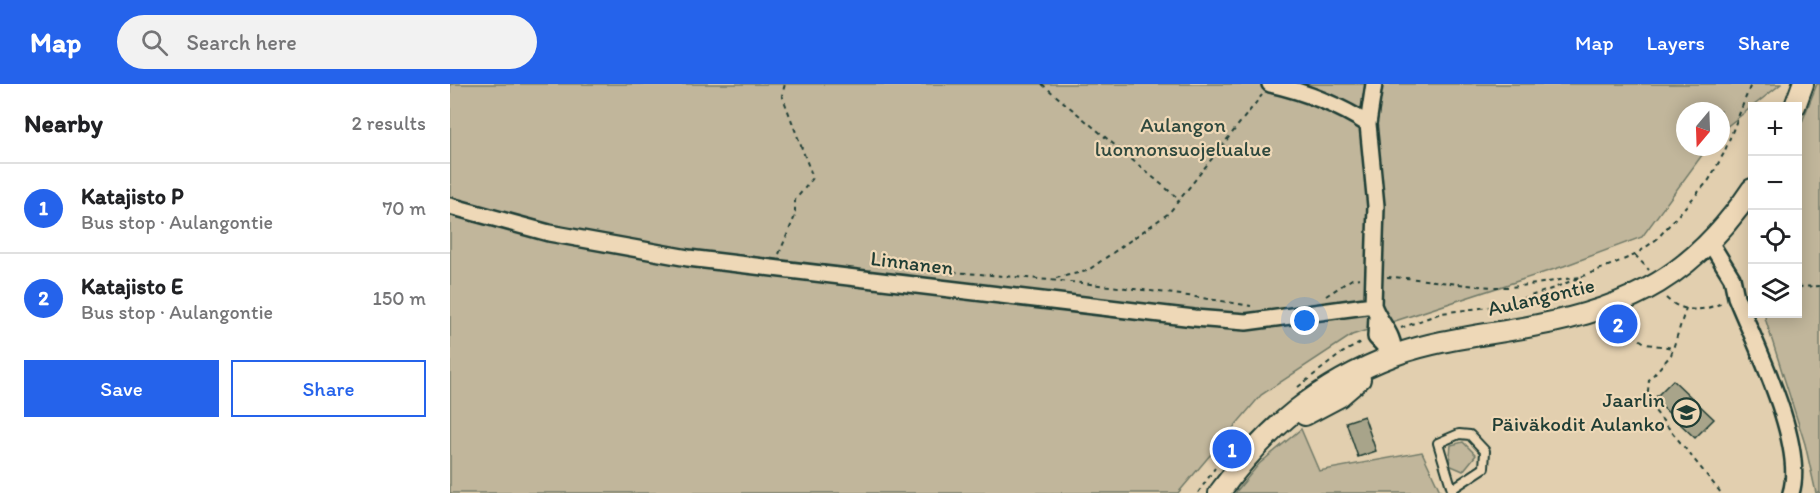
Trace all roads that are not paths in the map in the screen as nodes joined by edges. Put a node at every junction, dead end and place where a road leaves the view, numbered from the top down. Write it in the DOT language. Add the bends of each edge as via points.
graph roads {
  1 [pos="1270,84"];
  2 [pos="1374,84"];
  3 [pos="1803,84"];
  4 [pos="1796,102"];
  5 [pos="1368,124"];
  6 [pos="1748,194"];
  7 [pos="450,206"];
  8 [pos="1710,244"];
  9 [pos="1375,310"];
  10 [pos="1394,356"];
  11 [pos="1453,491"];
  12 [pos="1219,493"];
  13 [pos="1791,493"];
  1 -- 5 [label="street" via="1303,92"];
  2 -- 5 [label="street"];
  3 -- 4 [label="street"];
  5 -- 9 [label="street" via="1376,206"];
  6 -- 8 [label="street, Aulangontie"];
  7 -- 9 [label="street, Linnanen" via="549,234 688,258 1194,318 1246,322"];
  8 -- 10 [label="street, Aulangontie" via="1680,269 1641,293 1589,315 1460,338"];
  8 -- 13 [label="street" via="1732,278 1790,438 1794,472"];
  9 -- 10 [label="street" via="1376,337"];
  10 -- 12 [label="street, Aulangontie" via="1372,366 1339,397 1275,429"];
  11 -- 11 [label="lane" via="1438,443 1459,434 1470,435 1485,451 1484,468"];
}
